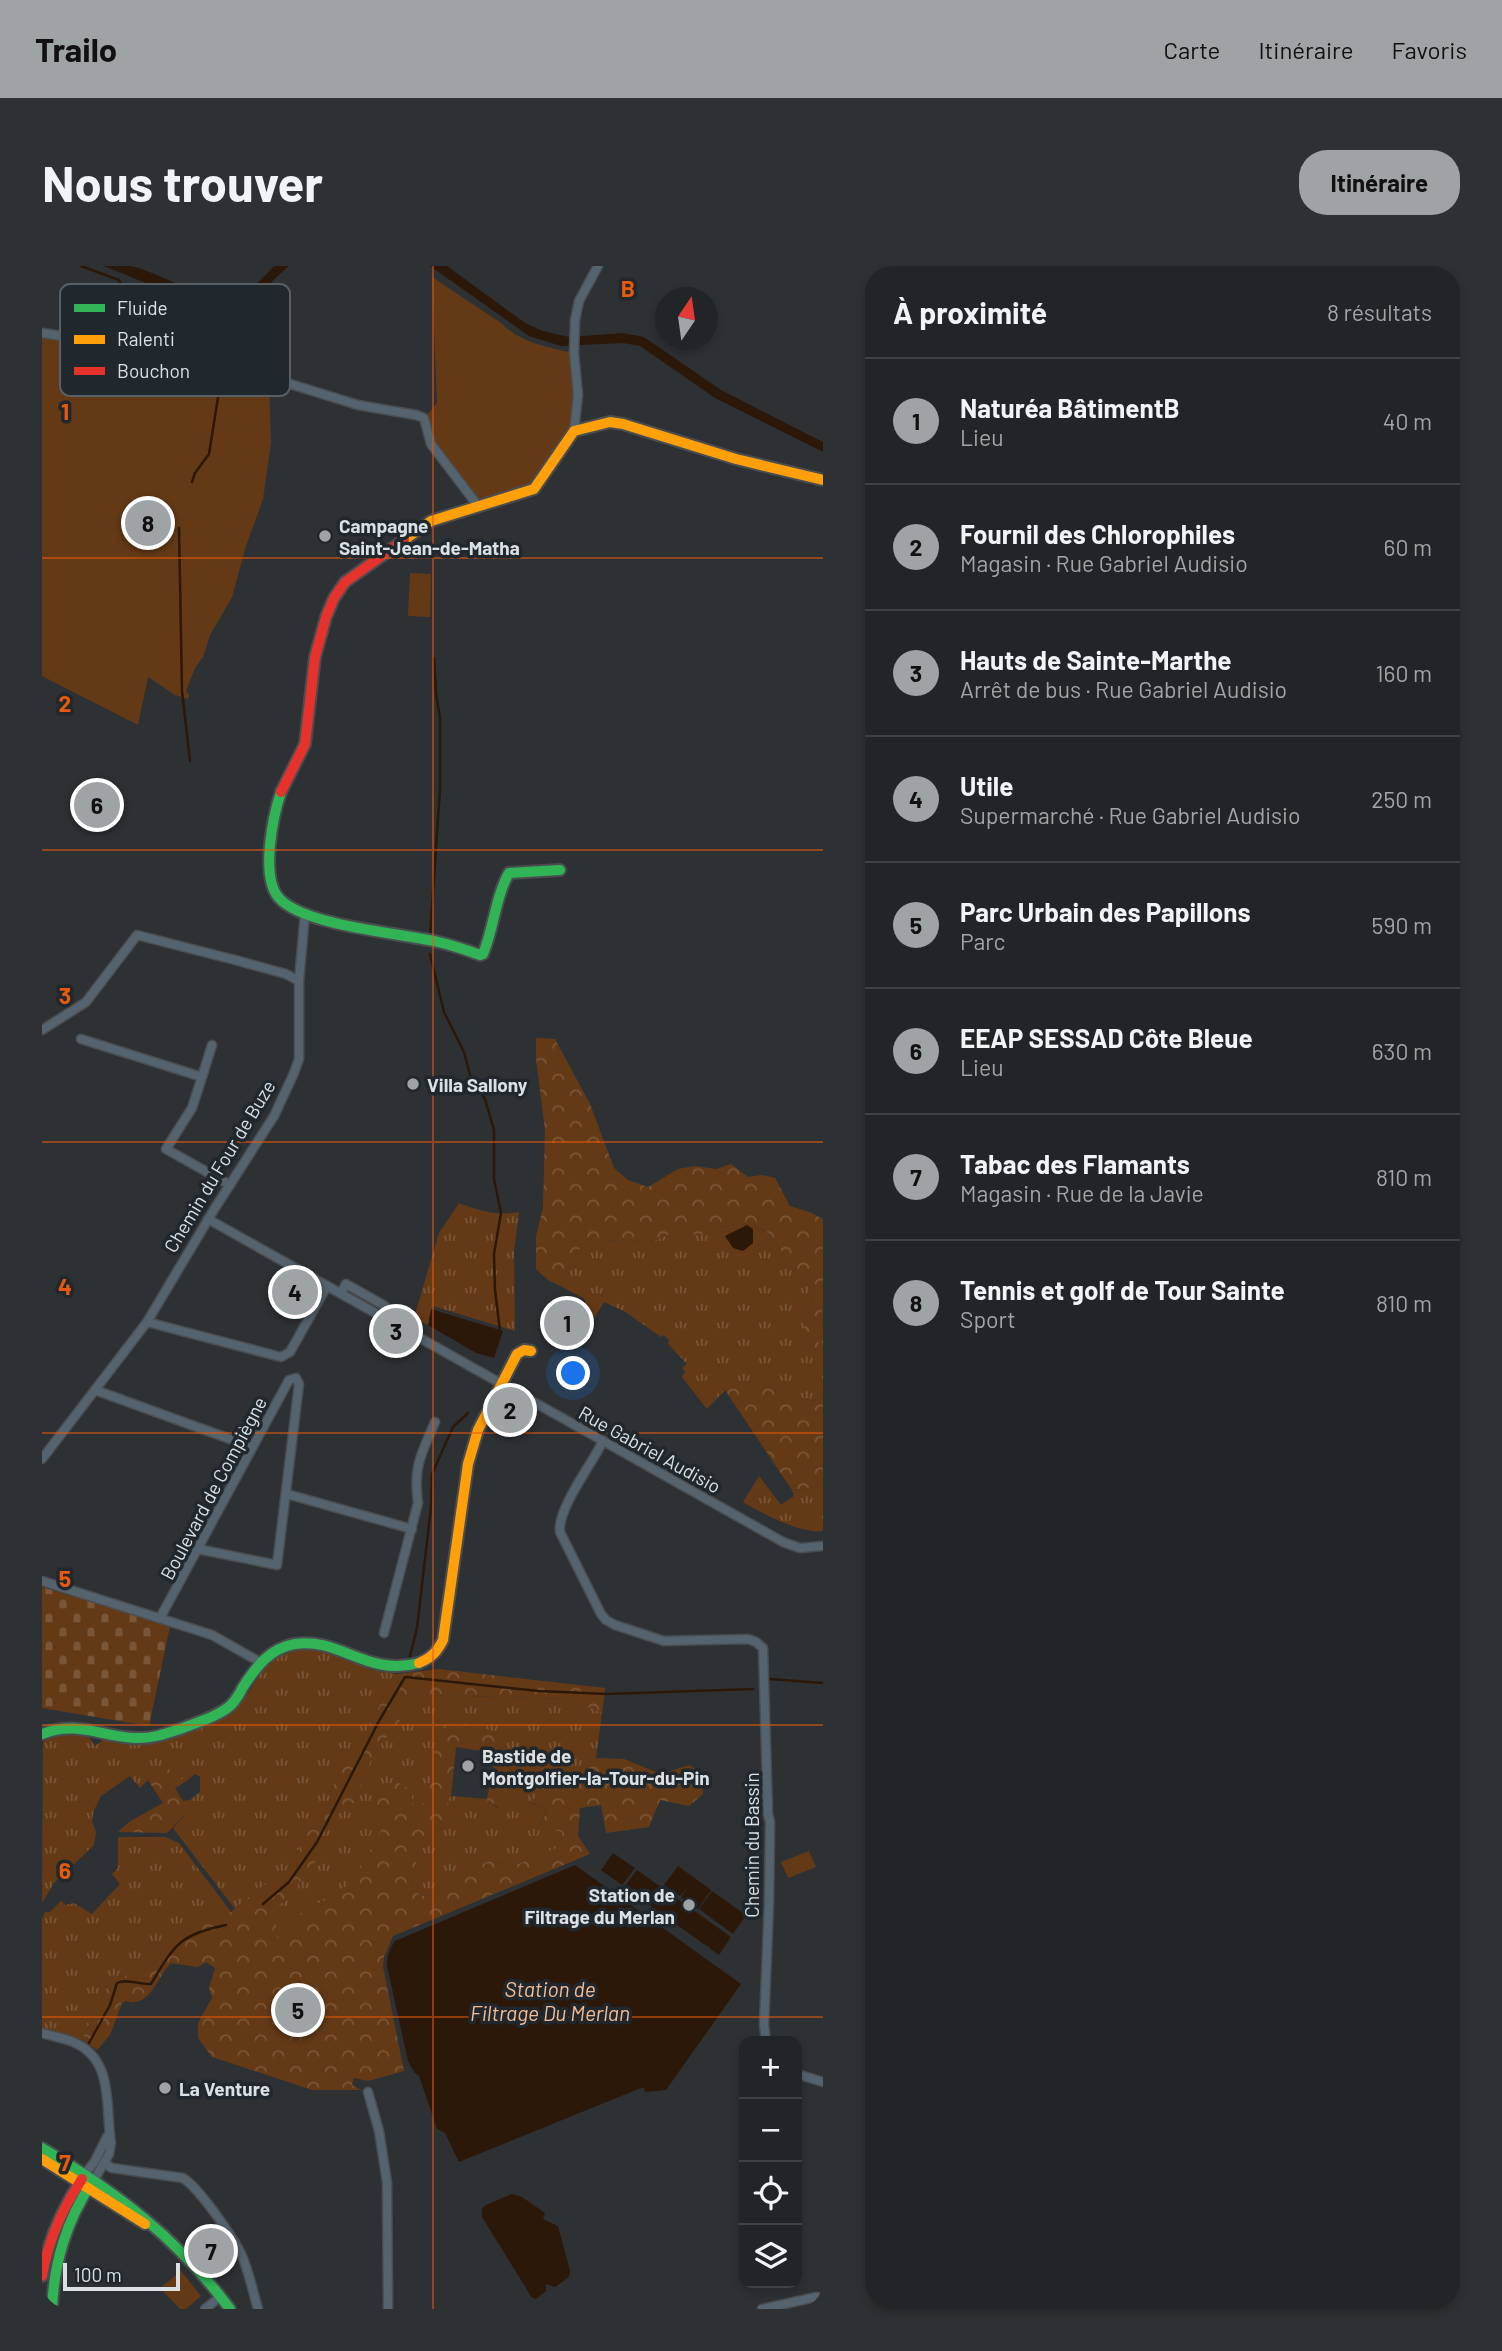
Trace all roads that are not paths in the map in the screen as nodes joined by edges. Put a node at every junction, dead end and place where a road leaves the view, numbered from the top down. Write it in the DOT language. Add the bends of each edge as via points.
graph roads {
  1 [pos="598,266"];
  2 [pos="42,333"];
  3 [pos="60,336"];
  4 [pos="290,384"];
  5 [pos="574,430"];
  6 [pos="823,480"];
  7 [pos="478,506"];
  8 [pos="560,870"];
  9 [pos="305,913"];
  10 [pos="299,981"];
  11 [pos="42,1030"];
  12 [pos="82,1039"];
  13 [pos="212,1045"];
  14 [pos="202,1077"];
  15 [pos="230,1185"];
  16 [pos="208,1219"];
  17 [pos="327,1286"];
  18 [pos="341,1293"];
  19 [pos="385,1306"];
  20 [pos="147,1322"];
  21 [pos="531,1351"];
  22 [pos="502,1385"];
  23 [pos="95,1390"];
  24 [pos="435,1422"];
  25 [pos="603,1441"];
  26 [pos="252,1447"];
  27 [pos="42,1459"];
  28 [pos="287,1494"];
  29 [pos="412,1530"];
  30 [pos="823,1546"];
  31 [pos="198,1549"];
  32 [pos="42,1581"];
  33 [pos="160,1618"];
  34 [pos="384,1633"];
  35 [pos="260,1662"];
  36 [pos="42,1734"];
  37 [pos="42,2033"];
  38 [pos="765,2036"];
  39 [pos="802,2076"];
  40 [pos="823,2082"];
  41 [pos="368,2091"];
  42 [pos="109,2131"];
  43 [pos="42,2148"];
  44 [pos="42,2160"];
  45 [pos="104,2163"];
  46 [pos="87,2181"];
  47 [pos="177,2244"];
  48 [pos="42,2276"];
  49 [pos="221,2295"];
  50 [pos="823,2298"];
  51 [pos="52,2309"];
  52 [pos="205,2309"];
  53 [pos="230,2309"];
  54 [pos="258,2309"];
  55 [pos="388,2309"];
  56 [pos="762,2309"];
  1 -- 5 [label="street" via="579,301"];
  2 -- 3 [label="street"];
  4 -- 7 [label="street" via="358,405 424,418 431,444"];
  5 -- 6 [label="street" via="610,422 623,424"];
  5 -- 7 [label="street" via="534,489"];
  7 -- 9 [label="street" via="420,527 345,582 334,598 320,636 309,690 304,747 277,800 272,836 274,889 282,902"];
  8 -- 9 [label="street" via="509,873 487,946 480,955"];
  9 -- 10 [label="street, Chemin du Four de Buze"];
  10 -- 11 [label="street" via="137,935 86,1002"];
  10 -- 15 [label="street, Chemin du Four de Buze" via="299,1059 274,1116"];
  12 -- 14 [label="street"];
  13 -- 14 [label="street"];
  14 -- 15 [label="street" via="192,1108 166,1149"];
  15 -- 16 [label="street, Chemin du Four de Buze"];
  16 -- 17 [label="street, Rue Gabriel Audisio"];
  16 -- 20 [label="street, Chemin du Four de Buze"];
  17 -- 18 [label="street, Rue Gabriel Audisio"];
  17 -- 20 [label="street" via="290,1352 281,1357"];
  18 -- 19 [label="street" via="346,1284"];
  18 -- 22 [label="street, Rue Gabriel Audisio"];
  20 -- 23 [label="street, Chemin du Four de Buze"];
  21 -- 22 [label="street" via="517,1354"];
  22 -- 25 [label="street, Rue Gabriel Audisio"];
  22 -- 35 [label="street" via="478,1430 468,1464 440,1649 428,1660 406,1666 366,1662 323,1644 296,1643"];
  23 -- 26 [label="street"];
  23 -- 27 [label="street, Chemin du Four de Buze"];
  24 -- 29 [label="street" via="416,1473 418,1503"];
  25 -- 30 [label="street, Rue Gabriel Audisio" via="783,1542 800,1548"];
  25 -- 38 [label="street, Chemin du Bassin" via="559,1525 601,1614 615,1625 664,1641 748,1639 763,1648 770,1822"];
  26 -- 28 [label="street, Boulevard de Compiègne" via="289,1380 296,1378"];
  26 -- 31 [label="street, Boulevard de Compiègne"];
  28 -- 29 [label="street"];
  28 -- 31 [label="street" via="277,1565"];
  29 -- 34 [label="street"];
  31 -- 33 [label="street, Boulevard de Compiègne"];
  32 -- 33 [label="street"];
  33 -- 35 [label="street" via="212,1635"];
  35 -- 36 [label="street" via="233,1703 153,1737 69,1727"];
  37 -- 42 [label="street" via="82,2047 96,2060 105,2076"];
  39 -- 40 [label="street"];
  41 -- 55 [label="street" via="387,2182"];
  42 -- 45 [label="street" via="109,2154"];
  42 -- 46 [label="street"];
  43 -- 46 [label="street"];
  44 -- 46 [label="street"];
  45 -- 46 [label="street"];
  45 -- 54 [label="street" via="183,2178 205,2200 243,2258"];
  46 -- 47 [label="street"];
  46 -- 47 [label="street" via="136,2209"];
  46 -- 48 [label="street" via="57,2222"];
  46 -- 51 [label="street" via="56,2262"];
  47 -- 49 [label="street"];
  49 -- 52 [label="street"];
  49 -- 53 [label="street"];
  50 -- 56 [label="street"];
}
